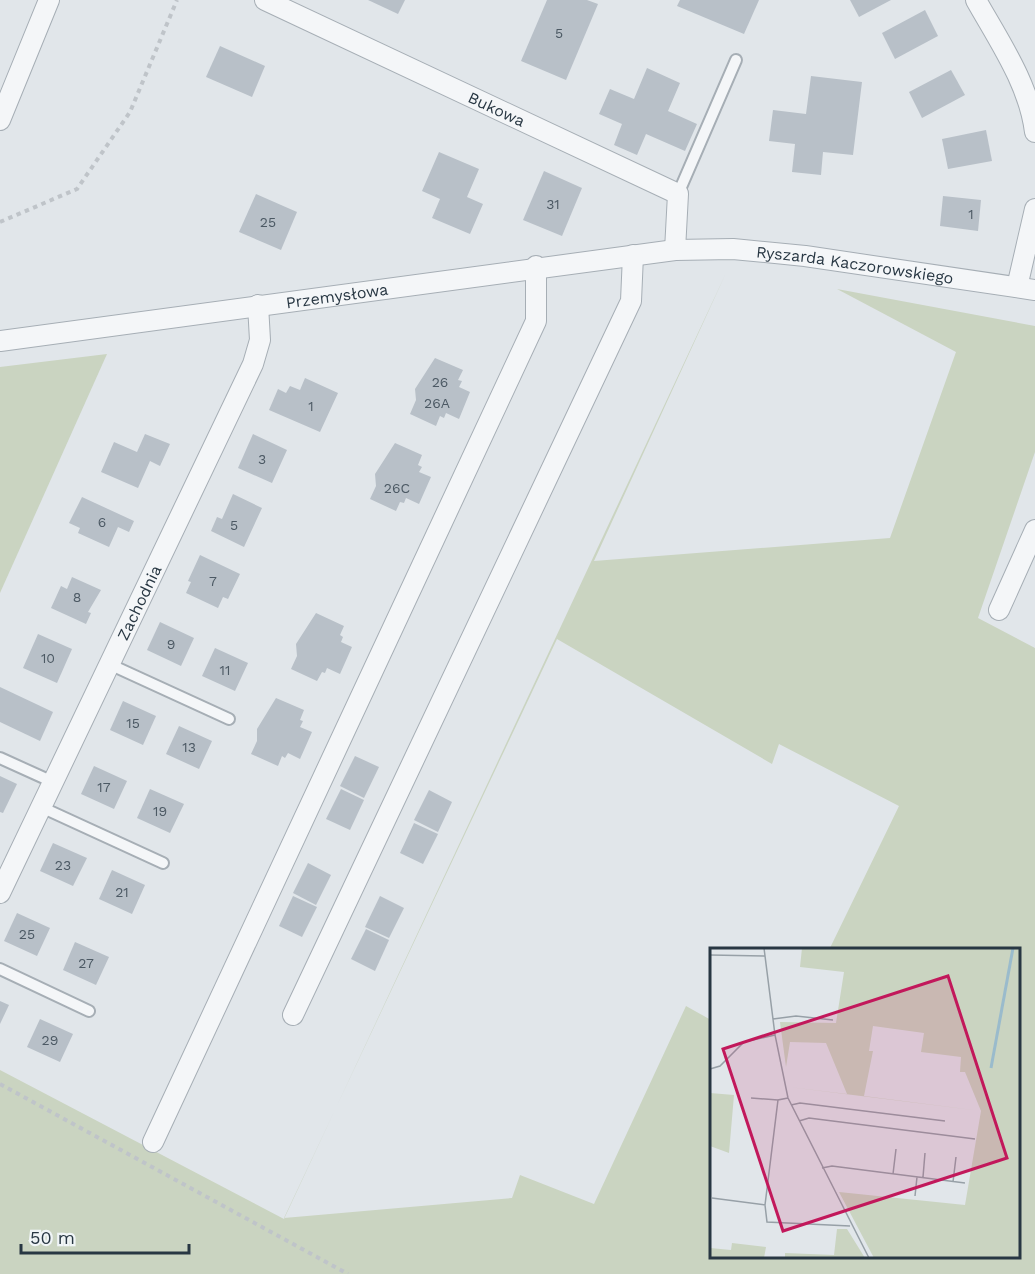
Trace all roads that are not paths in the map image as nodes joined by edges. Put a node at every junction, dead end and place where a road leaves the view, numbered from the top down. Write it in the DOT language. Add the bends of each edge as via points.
graph roads {
  1 [pos="49,0"];
  2 [pos="266,0"];
  3 [pos="976,0"];
  4 [pos="736,60"];
  5 [pos="0,120"];
  6 [pos="1035,132"];
  7 [pos="678,194"];
  8 [pos="1035,209"];
  9 [pos="675,250"];
  10 [pos="633,255"];
  11 [pos="536,266"];
  12 [pos="1026,288"];
  13 [pos="258,305"];
  14 [pos="0,341"];
  15 [pos="1035,530"];
  16 [pos="999,610"];
  17 [pos="109,664"];
  18 [pos="229,719"];
  19 [pos="0,758"];
  20 [pos="53,782"];
  21 [pos="41,807"];
  22 [pos="163,863"];
  23 [pos="0,893"];
  24 [pos="0,969"];
  25 [pos="89,1011"];
  26 [pos="293,1015"];
  27 [pos="153,1142"];
  1 -- 5 [label="street"];
  2 -- 7 [label="street, Bukowa"];
  3 -- 6 [label="street" via="1016,72 1033,115"];
  4 -- 7 [label="lane"];
  7 -- 9 [label="street"];
  8 -- 12 [label="street"];
  9 -- 10 [label="street, Przemysłowa"];
  9 -- 12 [label="street, Ryszarda Kaczorowskiego" via="733,249 805,256"];
  10 -- 11 [label="street, Przemysłowa"];
  10 -- 26 [label="street" via="630,301"];
  11 -- 13 [label="street, Przemysłowa"];
  11 -- 27 [label="street" via="536,321"];
  13 -- 14 [label="street, Przemysłowa"];
  13 -- 17 [label="street, Zachodnia" via="260,340 253,364"];
  15 -- 16 [label="street"];
  17 -- 18 [label="lane"];
  17 -- 20 [label="street, Zachodnia"];
  19 -- 20 [label="lane"];
  20 -- 21 [label="street, Zachodnia"];
  21 -- 22 [label="lane"];
  21 -- 23 [label="street, Zachodnia"];
  24 -- 25 [label="lane"];
}
